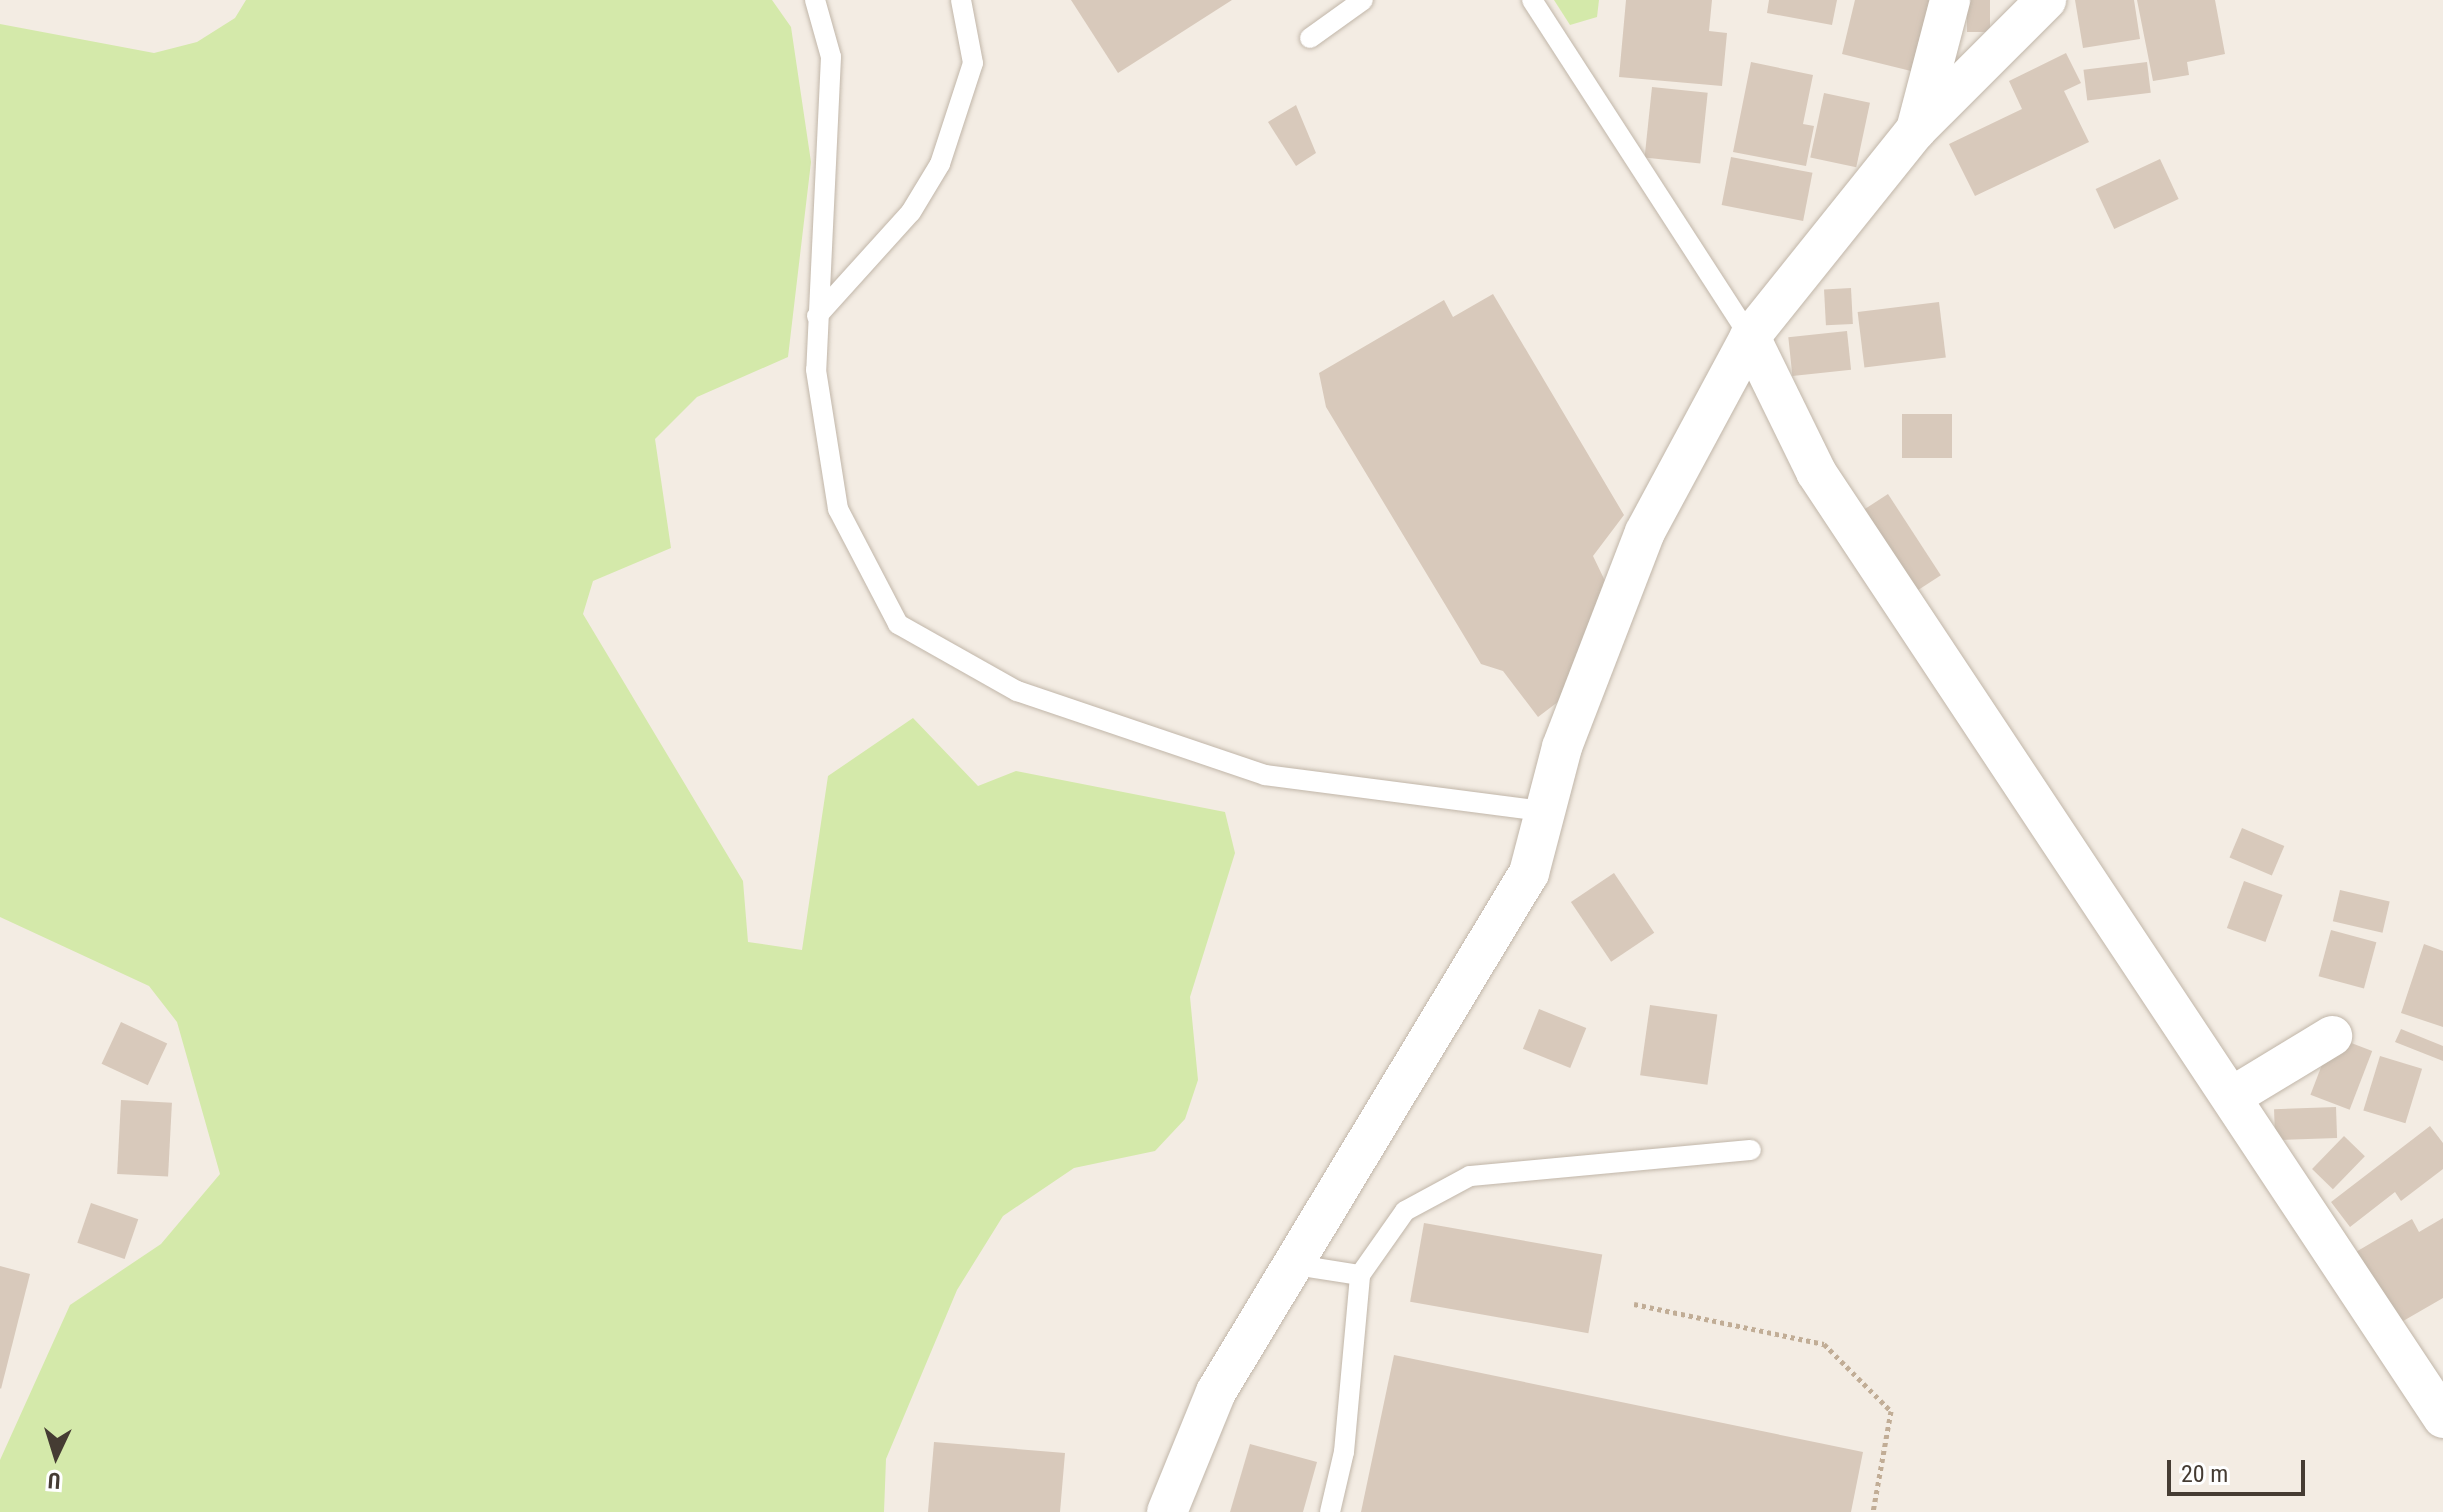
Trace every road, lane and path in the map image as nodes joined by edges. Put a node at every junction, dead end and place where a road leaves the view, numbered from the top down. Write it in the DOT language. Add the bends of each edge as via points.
graph roads {
  1 [pos="815,0"];
  2 [pos="961,0"];
  3 [pos="1363,0"];
  4 [pos="1532,0"];
  5 [pos="1950,0"];
  6 [pos="2046,0"];
  7 [pos="1310,38"];
  8 [pos="1916,130"];
  9 [pos="817,316"];
  10 [pos="1750,337"];
  11 [pos="1544,811"];
  12 [pos="2332,1036"];
  13 [pos="2233,1096"];
  14 [pos="1751,1150"];
  15 [pos="1296,1265"];
  16 [pos="1360,1275"];
  17 [pos="1634,1304"];
  18 [pos="2443,1418"];
  19 [pos="1167,1512"];
  20 [pos="1330,1512"];
  21 [pos="1873,1512"];
  1 -- 9 [label="lane" via="831,57"];
  2 -- 9 [label="lane" via="973,63 940,164 903,222"];
  3 -- 7 [label="lane"];
  4 -- 10 [label="lane"];
  5 -- 8 [label="street"];
  6 -- 8 [label="street"];
  8 -- 10 [label="street"];
  9 -- 11 [label="lane" via="816,370 838,509 898,624 1017,691 1265,775"];
  10 -- 11 [label="street" via="1645,532"];
  10 -- 13 [label="street" via="1816,472"];
  11 -- 15 [label="street" via="1521,890"];
  12 -- 13 [label="street"];
  13 -- 18 [label="street"];
  14 -- 16 [label="lane" via="1470,1176 1405,1211"];
  15 -- 16 [label="lane"];
  15 -- 19 [label="street" via="1216,1392"];
  16 -- 20 [label="lane" via="1344,1452"];
  17 -- 21 [label="path" via="1824,1344 1891,1411"];
}
